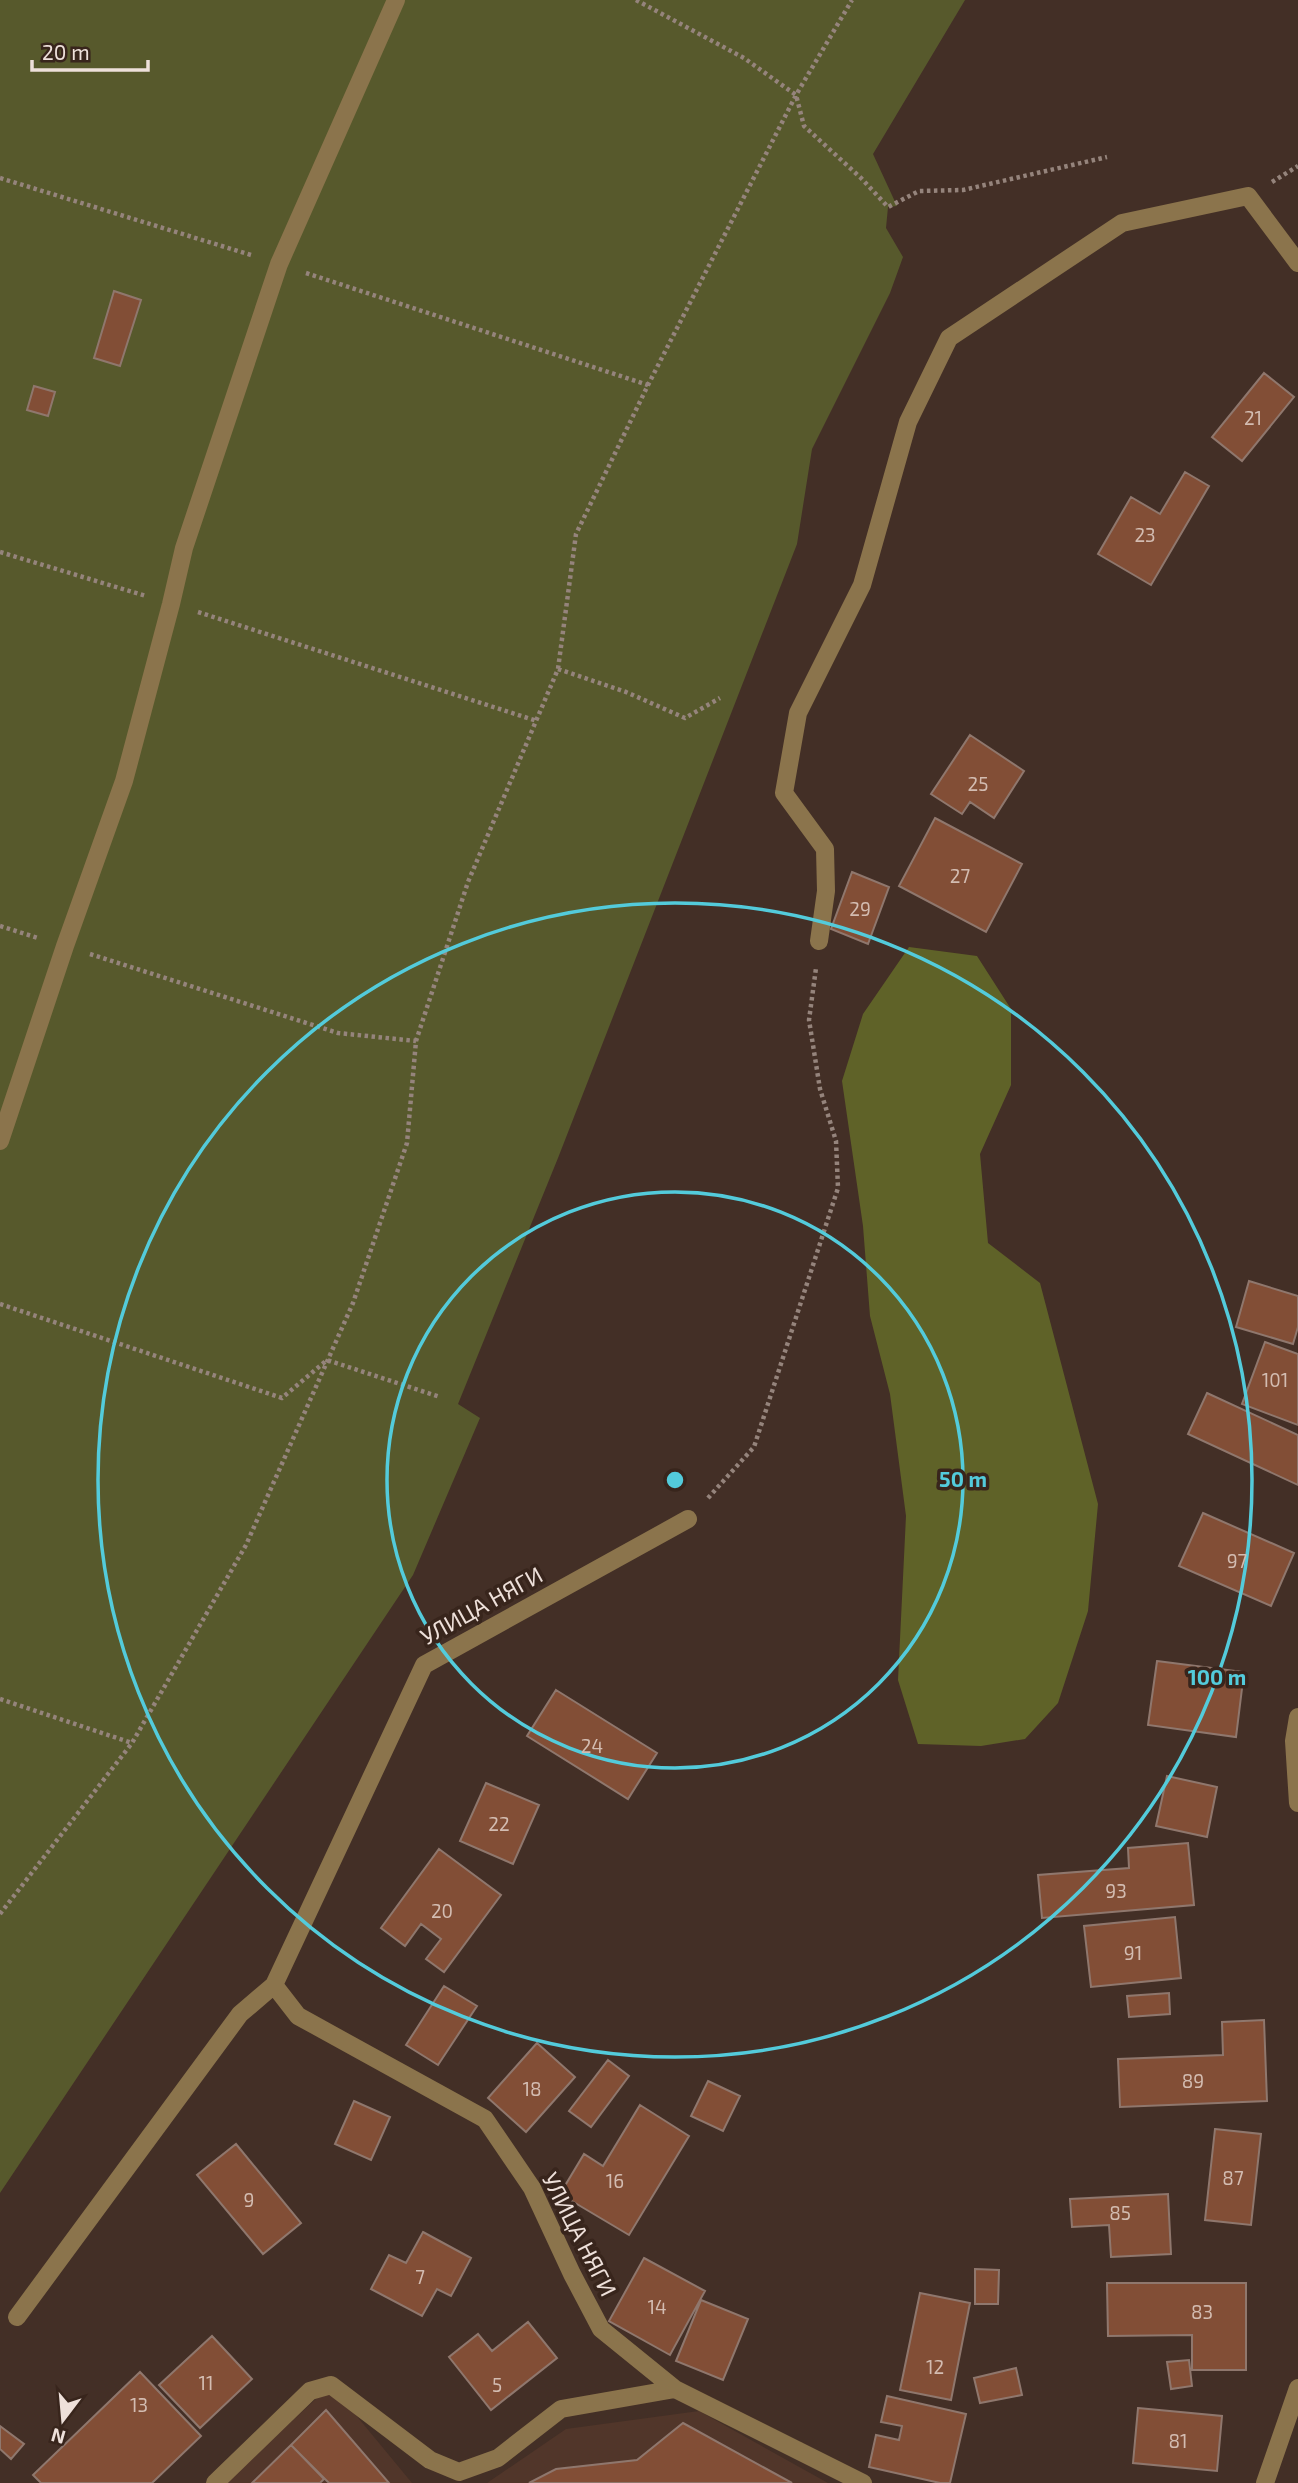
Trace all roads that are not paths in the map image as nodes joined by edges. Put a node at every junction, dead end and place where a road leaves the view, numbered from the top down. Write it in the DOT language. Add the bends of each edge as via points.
graph roads {
  1 [pos="396,0"];
  2 [pos="1298,263"];
  3 [pos="819,941"];
  4 [pos="0,1140"];
  5 [pos="688,1519"];
  6 [pos="1298,1717"];
  7 [pos="1298,1803"];
  8 [pos="274,1985"];
  9 [pos="17,2317"];
  10 [pos="1298,2388"];
  11 [pos="675,2389"];
  12 [pos="215,2483"];
  13 [pos="863,2483"];
  14 [pos="1265,2483"];
  1 -- 4 [label="street" via="279,264 184,548 124,781"];
  2 -- 3 [label="street" via="1248,196 1122,223 948,338 908,422 862,585 798,713 784,793 825,849 826,891"];
  5 -- 8 [label="street, УЛИЦА НЯГИ" via="424,1665"];
  6 -- 7 [label="street" via="1294,1741"];
  8 -- 9 [label="street, УЛИЦА НЯГИ" via="240,2014"];
  8 -- 11 [label="street, УЛИЦА НЯГИ" via="298,2016 485,2119 532,2188 601,2329"];
  10 -- 14 [label="street"];
  11 -- 12 [label="street" via="561,2409 498,2458 459,2472 430,2460 331,2385 310,2391"];
  11 -- 13 [label="street, УЛИЦА НЯГИ"];
}
